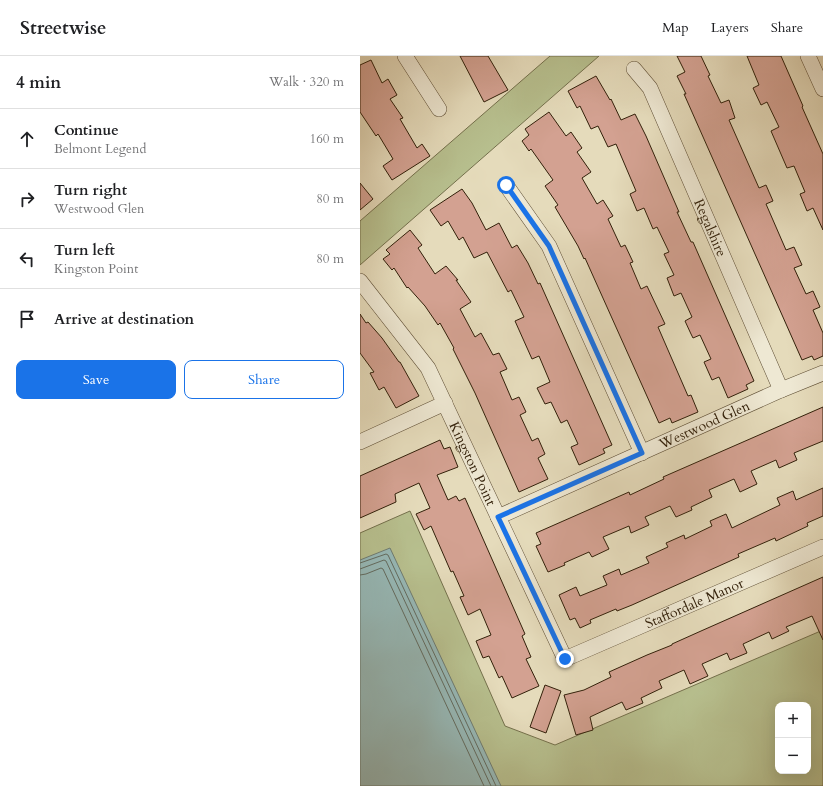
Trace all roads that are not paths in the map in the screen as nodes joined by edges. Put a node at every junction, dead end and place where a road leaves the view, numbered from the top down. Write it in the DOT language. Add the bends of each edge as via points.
graph roads {
  1 [pos="405,56"];
  2 [pos="808,56"];
  3 [pos="634,69"];
  4 [pos="823,89"];
  5 [pos="440,109"];
  6 [pos="506,185"];
  7 [pos="360,281"];
  8 [pos="823,373"];
  9 [pos="781,390"];
  10 [pos="445,403"];
  11 [pos="360,442"];
  12 [pos="642,453"];
  13 [pos="498,517"];
  14 [pos="823,547"];
  15 [pos="565,659"];
  1 -- 5 [label="street"];
  2 -- 4 [label="street"];
  3 -- 9 [label="street, Regalshire" via="650,88"];
  6 -- 12 [label="street" via="549,246"];
  7 -- 10 [label="street, Kingston Point" via="428,368"];
  8 -- 9 [label="street, Westwood Glen"];
  9 -- 12 [label="street, Westwood Glen"];
  10 -- 11 [label="street"];
  10 -- 13 [label="street, Kingston Point"];
  12 -- 13 [label="street, Westwood Glen"];
  13 -- 15 [label="street, Kingston Point"];
  14 -- 15 [label="street, Staffordale Manor"];
}
